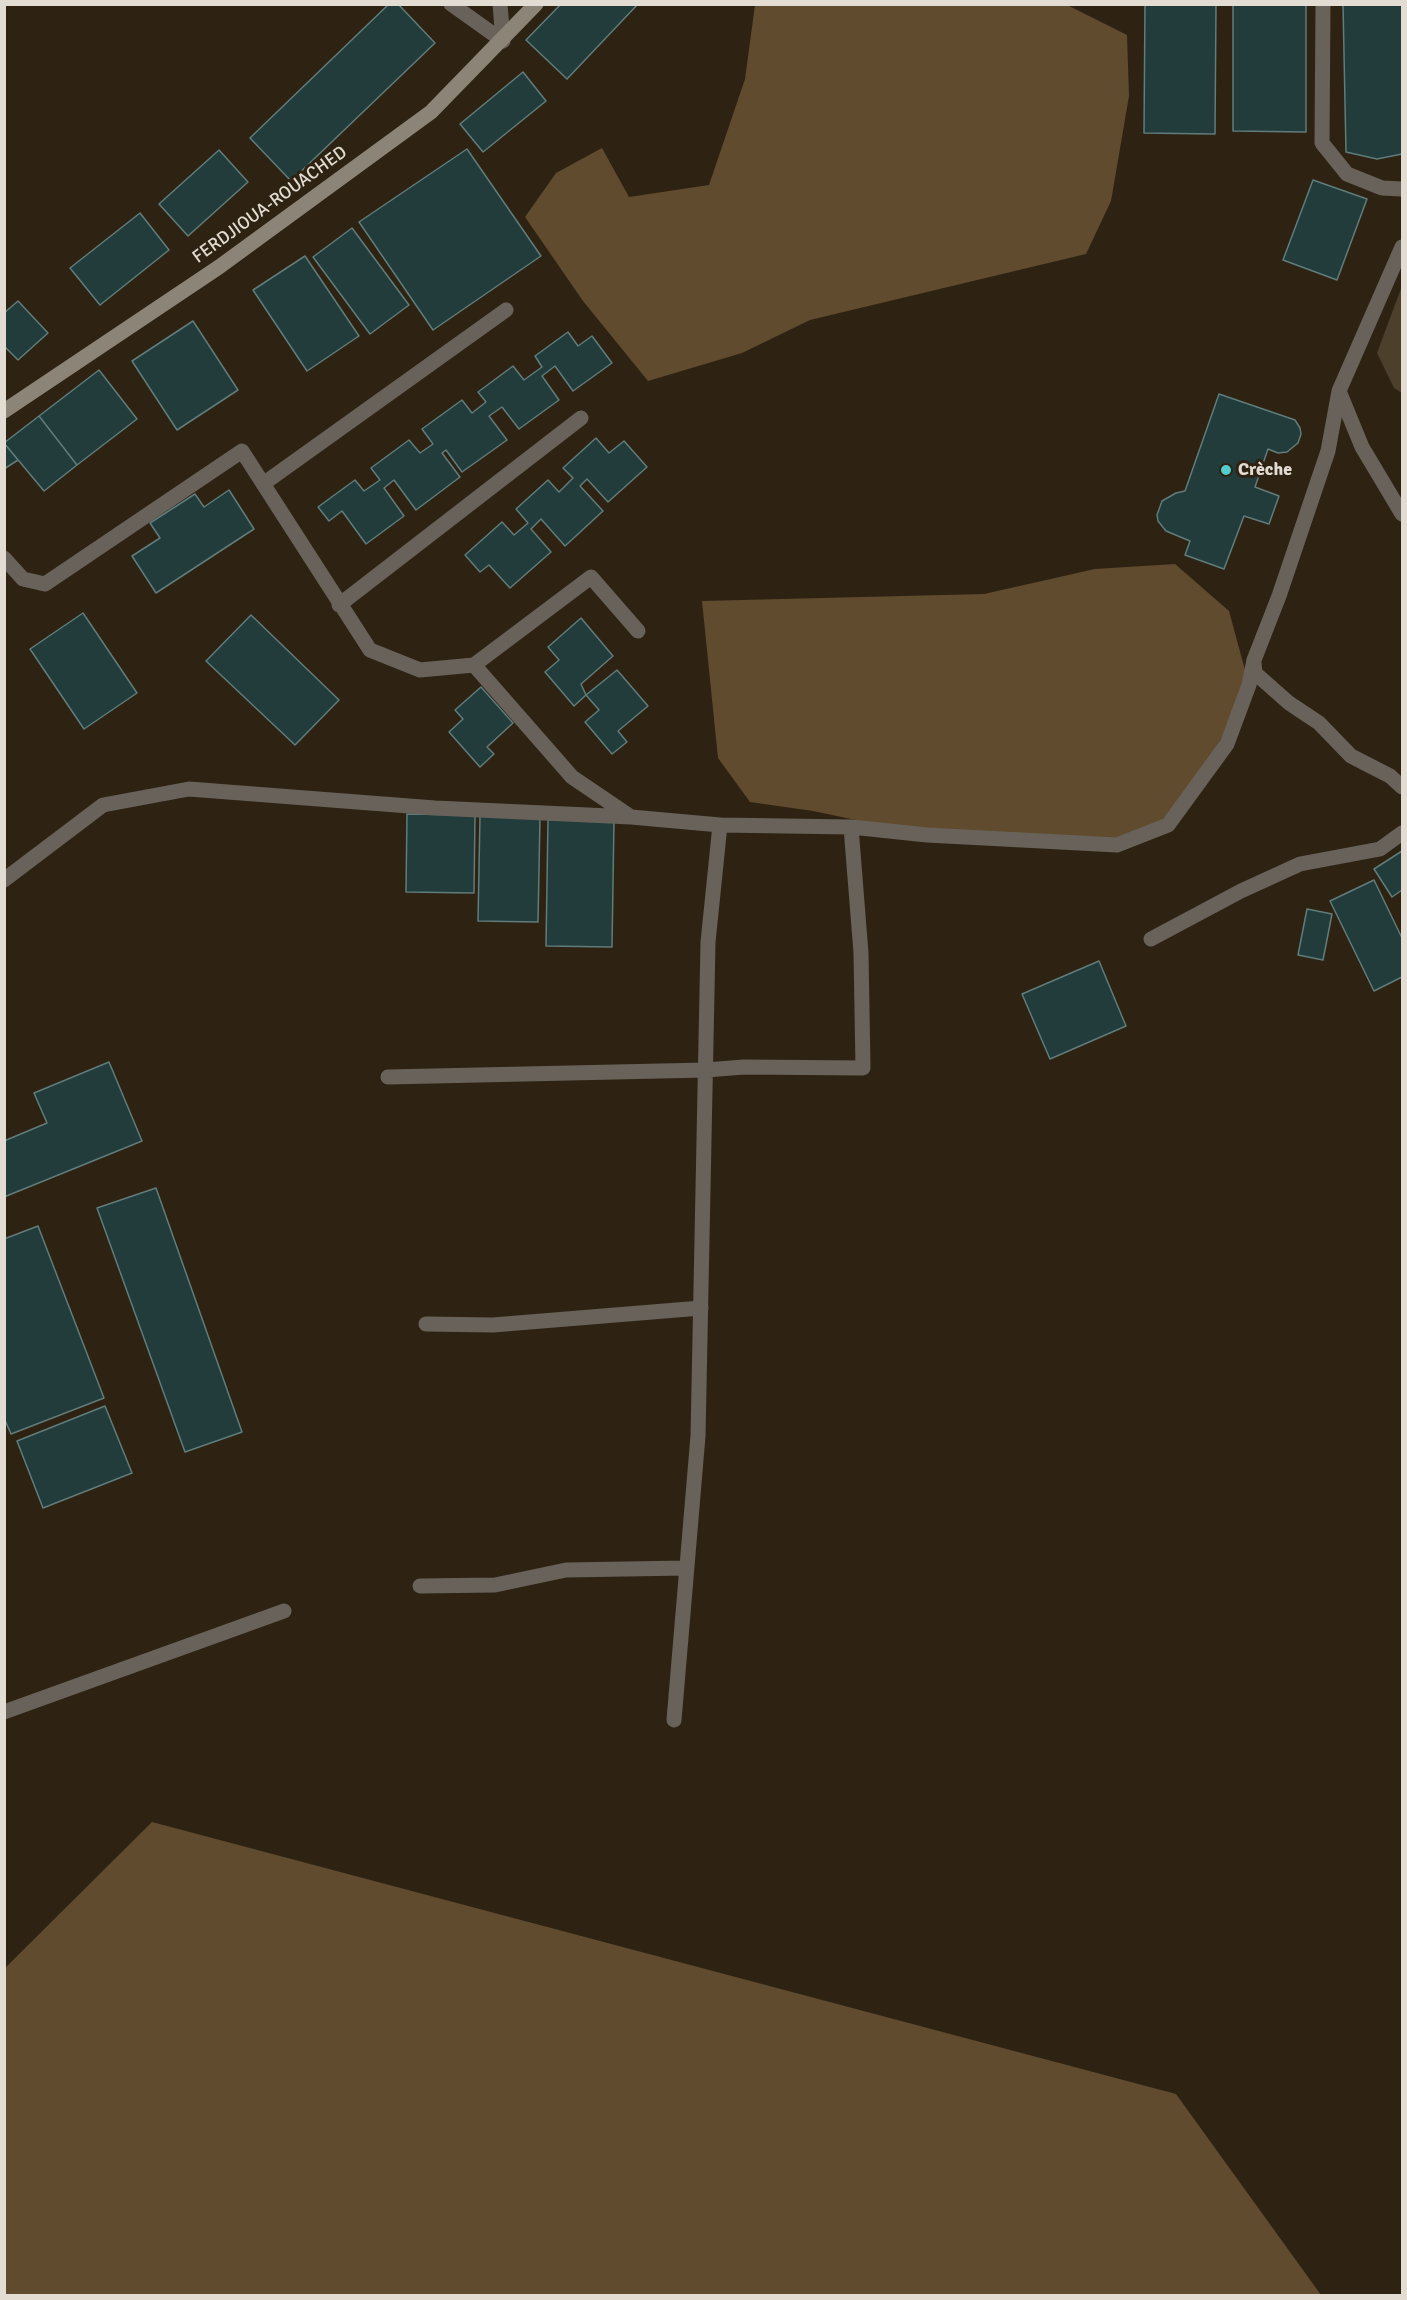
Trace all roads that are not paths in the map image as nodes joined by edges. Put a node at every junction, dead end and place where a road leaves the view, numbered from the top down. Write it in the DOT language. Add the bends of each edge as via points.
graph roads {
  1 [pos="451,4"];
  2 [pos="500,4"];
  3 [pos="536,4"];
  4 [pos="1323,4"];
  5 [pos="503,41"];
  6 [pos="1402,189"];
  7 [pos="1402,247"];
  8 [pos="506,310"];
  9 [pos="1339,391"];
  10 [pos="4,411"];
  11 [pos="581,418"];
  12 [pos="263,484"];
  13 [pos="1402,514"];
  14 [pos="4,558"];
  15 [pos="339,605"];
  16 [pos="638,631"];
  17 [pos="1254,660"];
  18 [pos="474,665"];
  19 [pos="1402,788"];
  20 [pos="631,817"];
  21 [pos="720,825"];
  22 [pos="851,827"];
  23 [pos="1402,833"];
  24 [pos="4,880"];
  25 [pos="1151,939"];
  26 [pos="706,1070"];
  27 [pos="388,1077"];
  28 [pos="701,1308"];
  29 [pos="426,1324"];
  30 [pos="686,1568"];
  31 [pos="420,1586"];
  32 [pos="284,1611"];
  33 [pos="4,1712"];
  34 [pos="674,1720"];
  1 -- 5 [label="street"];
  2 -- 5 [label="street"];
  3 -- 5 [label="main road, FERDJIOUA-ROUACHED"];
  4 -- 6 [label="street" via="1322,143 1347,174 1382,188"];
  5 -- 10 [label="main road, FERDJIOUA-ROUACHED" via="431,112 219,267"];
  7 -- 9 [label="street"];
  8 -- 12 [label="street"];
  9 -- 13 [label="street" via="1362,447"];
  9 -- 17 [label="street" via="1328,451"];
  11 -- 15 [label="street"];
  12 -- 14 [label="street" via="242,451 45,584 23,579"];
  12 -- 15 [label="street"];
  15 -- 18 [label="street" via="370,650 420,670"];
  16 -- 18 [label="street" via="591,577"];
  17 -- 19 [label="street" via="1255,673 1289,703 1319,723 1351,756 1390,776"];
  17 -- 22 [label="street" via="1227,744 1168,825 1117,845"];
  18 -- 20 [label="street" via="573,777"];
  20 -- 21 [label="street"];
  20 -- 24 [label="street" via="435,808 189,789 103,805"];
  21 -- 22 [label="street"];
  21 -- 26 [label="street" via="708,942"];
  22 -- 26 [label="street" via="861,953 863,1068 744,1066"];
  23 -- 25 [label="street" via="1380,849 1300,864"];
  26 -- 27 [label="street"];
  26 -- 28 [label="street"];
  28 -- 29 [label="street" via="493,1325"];
  28 -- 30 [label="street" via="698,1436"];
  30 -- 31 [label="street" via="566,1570 495,1585"];
  30 -- 34 [label="street"];
  32 -- 33 [label="street"];
}
